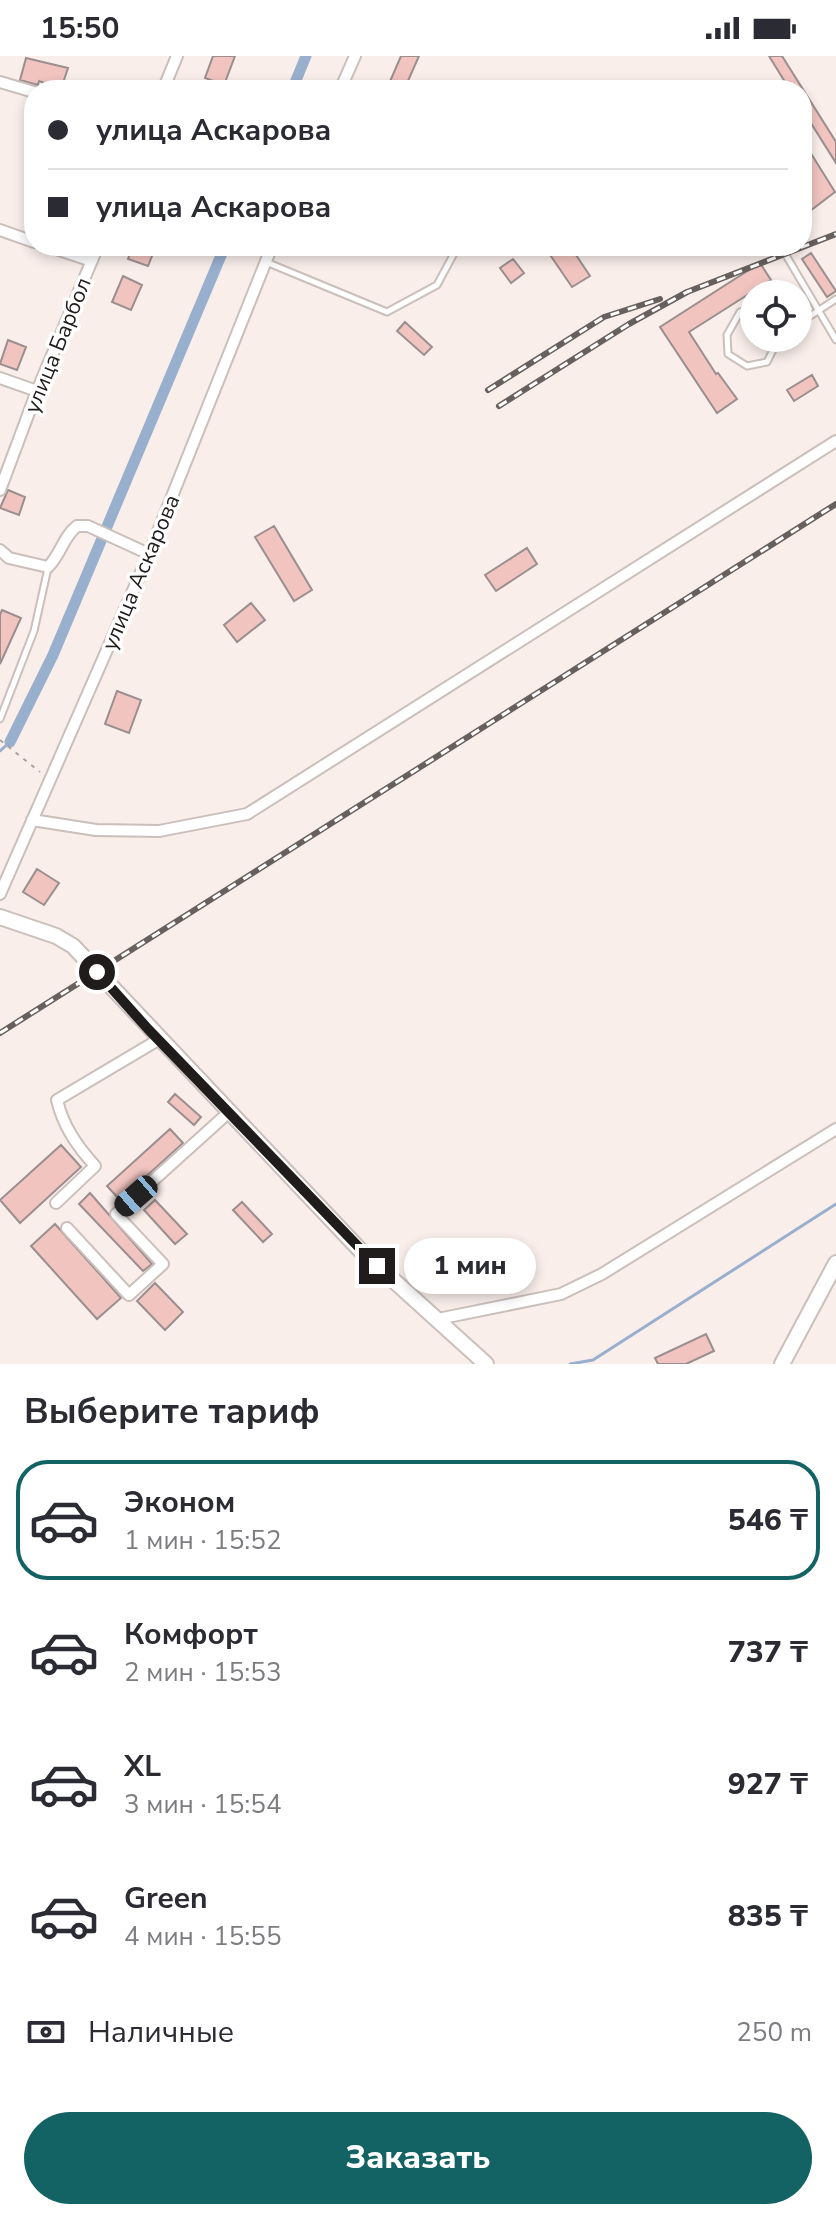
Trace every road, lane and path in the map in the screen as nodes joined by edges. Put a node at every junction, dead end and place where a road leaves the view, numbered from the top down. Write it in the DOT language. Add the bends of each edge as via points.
graph roads {
  1 [pos="177,56"];
  2 [pos="355,56"];
  3 [pos="167,80"];
  4 [pos="344,80"];
  5 [pos="0,82"];
  6 [pos="24,89"];
  7 [pos="0,230"];
  8 [pos="24,238"];
  9 [pos="77,256"];
  10 [pos="94,256"];
  11 [pos="267,256"];
  12 [pos="453,256"];
  13 [pos="787,257"];
  14 [pos="92,261"];
  15 [pos="265,261"];
  16 [pos="836,299"];
  17 [pos="818,311"];
  18 [pos="740,312"];
  19 [pos="812,315"];
  20 [pos="836,340"];
  21 [pos="772,352"];
  22 [pos="0,378"];
  23 [pos="37,391"];
  24 [pos="836,441"];
  25 [pos="0,490"];
  26 [pos="0,550"];
  27 [pos="149,554"];
  28 [pos="48,567"];
  29 [pos="0,719"];
  30 [pos="0,740"];
  31 [pos="51,779"];
  32 [pos="32,820"];
  33 [pos="0,894"];
  34 [pos="0,917"];
  35 [pos="158,1040"];
  36 [pos="228,1113"];
  37 [pos="836,1129"];
  38 [pos="56,1203"];
  39 [pos="67,1228"];
  40 [pos="836,1263"];
  41 [pos="438,1319"];
  42 [pos="486,1364"];
  43 [pos="782,1364"];
  1 -- 3 [label="street"];
  2 -- 4 [label="street"];
  5 -- 6 [label="street"];
  7 -- 8 [label="street"];
  9 -- 14 [label="street"];
  10 -- 14 [label="street, улица Барбол"];
  11 -- 15 [label="street, улица Аскарова"];
  12 -- 15 [label="lane" via="437,285 387,312"];
  13 -- 17 [label="lane"];
  14 -- 23 [label="street, улица Барбол"];
  15 -- 27 [label="street, улица Аскарова"];
  16 -- 17 [label="lane"];
  17 -- 19 [label="lane"];
  17 -- 20 [label="lane"];
  18 -- 21 [label="lane" via="727,335 728,354 747,366 767,362"];
  22 -- 23 [label="street"];
  23 -- 25 [label="street, улица Барбол"];
  24 -- 32 [label="street" via="247,814 159,831 96,830"];
  26 -- 28 [label="street" via="9,558"];
  27 -- 28 [label="street" via="77,526"];
  27 -- 31 [label="street, улица Аскарова"];
  28 -- 29 [label="lane" via="34,631"];
  30 -- 31 [label="path"];
  31 -- 32 [label="street, улица Аскарова"];
  32 -- 33 [label="street, улица Аскарова"];
  34 -- 35 [label="main road" via="73,946"];
  35 -- 36 [label="main road"];
  35 -- 38 [label="street" via="57,1100 61,1118 95,1166"];
  36 -- 39 [label="street" via="116,1214 163,1264 129,1295"];
  36 -- 41 [label="main road" via="360,1250"];
  37 -- 41 [label="street" via="561,1294"];
  40 -- 43 [label="main road"];
  41 -- 42 [label="main road"];
}
